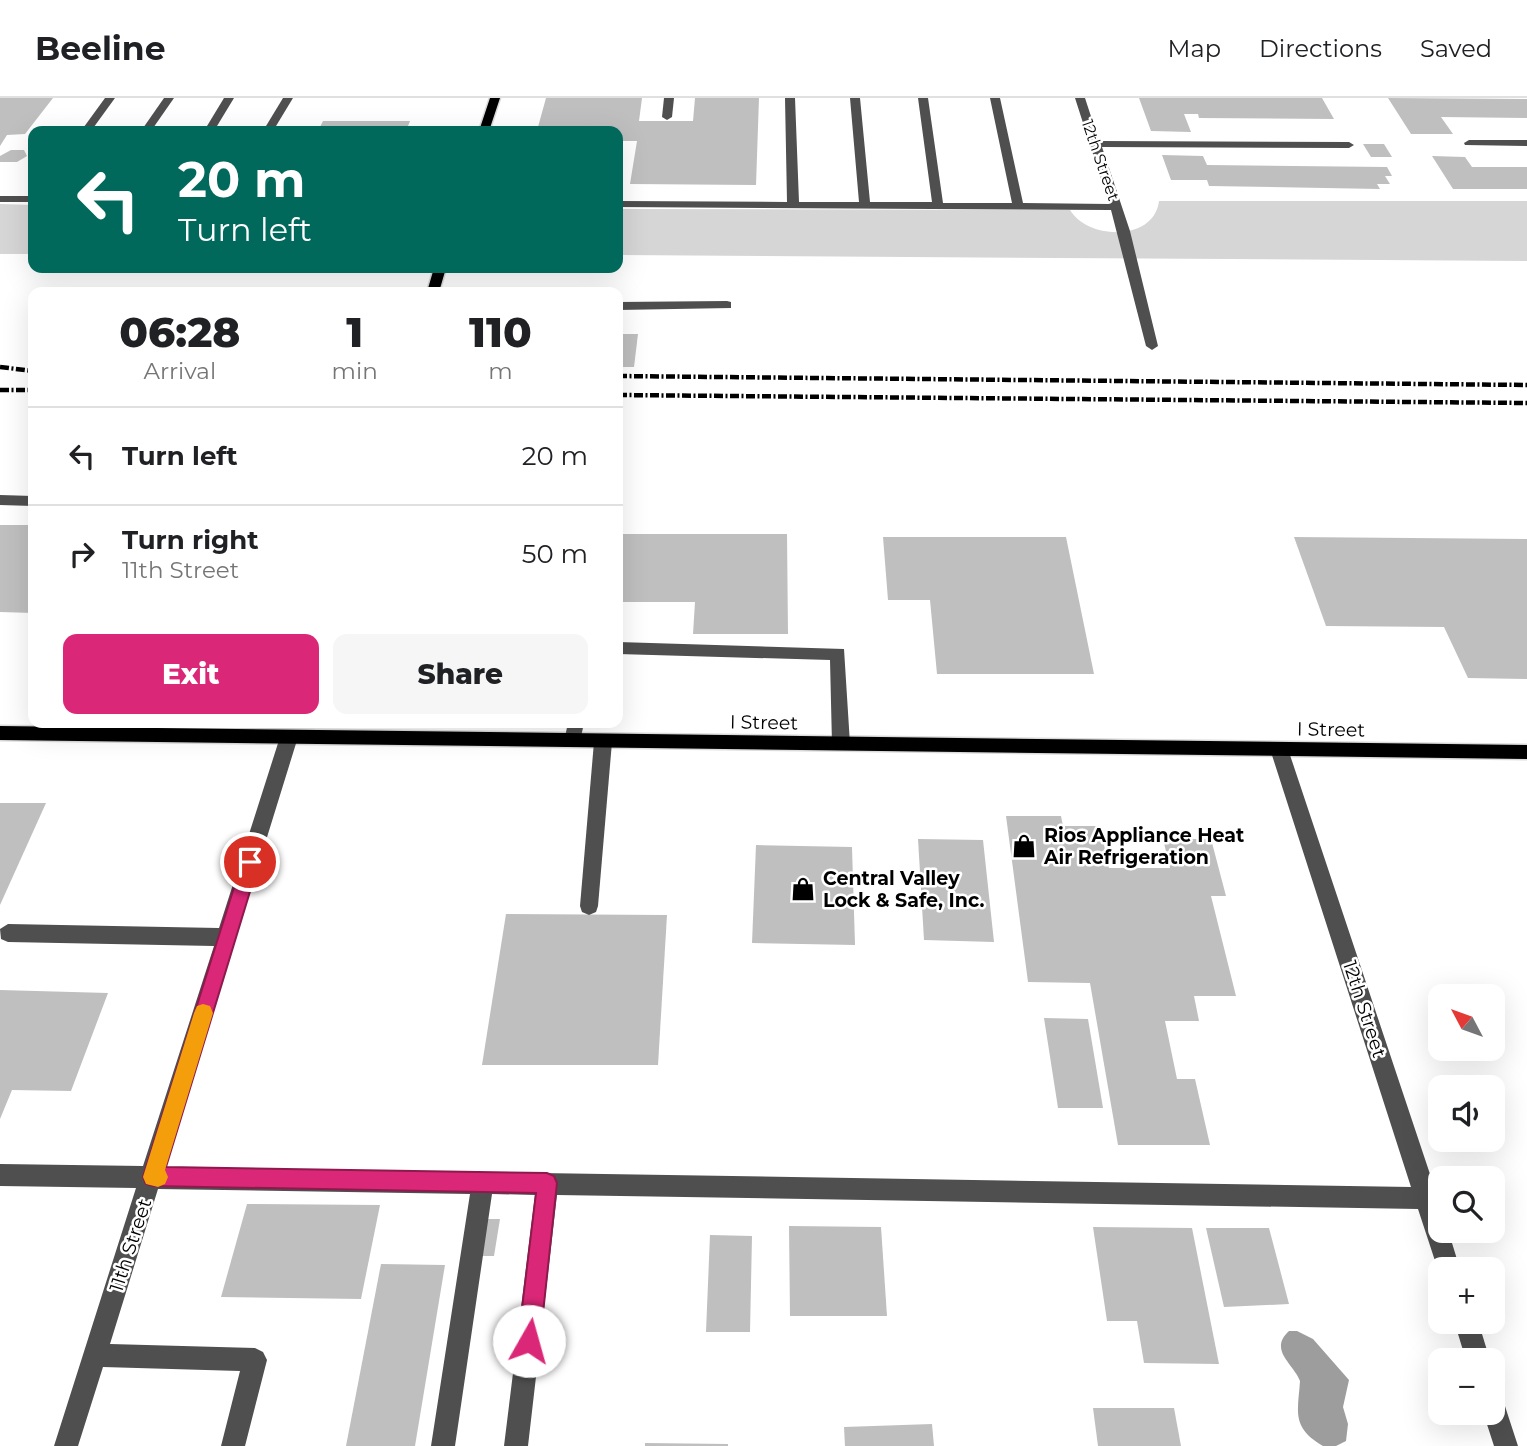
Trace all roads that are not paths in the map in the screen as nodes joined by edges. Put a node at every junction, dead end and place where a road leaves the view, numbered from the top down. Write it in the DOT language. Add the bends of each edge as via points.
graph roads {
  1 [pos="110,98"];
  2 [pos="169,98"];
  3 [pos="229,98"];
  4 [pos="288,98"];
  5 [pos="495,98"];
  6 [pos="669,98"];
  7 [pos="790,98"];
  8 [pos="855,98"];
  9 [pos="923,98"];
  10 [pos="995,98"];
  11 [pos="1080,98"];
  12 [pos="667,117"];
  13 [pos="90,126"];
  14 [pos="149,126"];
  15 [pos="211,126"];
  16 [pos="271,126"];
  17 [pos="486,126"];
  18 [pos="1469,143"];
  19 [pos="1527,143"];
  20 [pos="1096,144"];
  21 [pos="1349,145"];
  22 [pos="0,199"];
  23 [pos="28,199"];
  24 [pos="623,204"];
  25 [pos="793,205"];
  26 [pos="865,205"];
  27 [pos="938,206"];
  28 [pos="1018,206"];
  29 [pos="1117,207"];
  30 [pos="727,305"];
  31 [pos="623,306"];
  32 [pos="1152,346"];
  33 [pos="0,500"];
  34 [pos="28,501"];
  35 [pos="623,648"];
  36 [pos="575,728"];
  37 [pos="292,730"];
  38 [pos="0,733"];
  39 [pos="573,741"];
  40 [pos="603,741"];
  41 [pos="841,744"];
  42 [pos="1279,749"];
  43 [pos="1527,752"];
  44 [pos="589,906"];
  45 [pos="8,933"];
  46 [pos="227,937"];
  47 [pos="0,1175"];
  48 [pos="153,1177"];
  49 [pos="483,1182"];
  50 [pos="547,1183"];
  51 [pos="1427,1198"];
  52 [pos="1445,1257"];
  53 [pos="94,1355"];
  54 [pos="1499,1425"];
  55 [pos="66,1446"];
  56 [pos="233,1446"];
  57 [pos="443,1446"];
  58 [pos="516,1446"];
  59 [pos="1506,1446"];
  1 -- 13 [label="street"];
  2 -- 14 [label="street"];
  3 -- 15 [label="street"];
  4 -- 16 [label="street"];
  5 -- 17 [label="main road"];
  6 -- 12 [label="street"];
  7 -- 25 [label="street"];
  8 -- 26 [label="street"];
  9 -- 27 [label="street"];
  10 -- 28 [label="street"];
  11 -- 20 [label="street, 12th Street"];
  18 -- 19 [label="street"];
  20 -- 21 [label="street"];
  20 -- 29 [label="street, 12th Street"];
  22 -- 23 [label="street"];
  24 -- 25 [label="street"];
  25 -- 26 [label="street"];
  26 -- 27 [label="street"];
  27 -- 28 [label="street"];
  28 -- 29 [label="street"];
  29 -- 32 [label="street, 12th Street"];
  30 -- 31 [label="street"];
  33 -- 34 [label="street"];
  35 -- 41 [label="street" via="838,653"];
  36 -- 39 [label="street"];
  37 -- 38 [label="main road, I Street"];
  37 -- 39 [label="main road, I Street"];
  37 -- 46 [label="street, 11th Street"];
  39 -- 40 [label="main road, I Street"];
  40 -- 41 [label="main road, I Street"];
  40 -- 44 [label="street"];
  41 -- 42 [label="main road, I Street"];
  42 -- 43 [label="main road, I Street"];
  42 -- 51 [label="street, 12th Street"];
  45 -- 46 [label="street"];
  46 -- 48 [label="street, 11th Street"];
  47 -- 48 [label="street"];
  48 -- 49 [label="street"];
  48 -- 53 [label="street, 11th Street"];
  49 -- 50 [label="street"];
  49 -- 57 [label="street"];
  50 -- 51 [label="street"];
  50 -- 58 [label="street"];
  51 -- 52 [label="street, 12th Street"];
  53 -- 55 [label="street, 11th Street"];
  53 -- 56 [label="street" via="255,1360"];
  54 -- 59 [label="street"];
}
